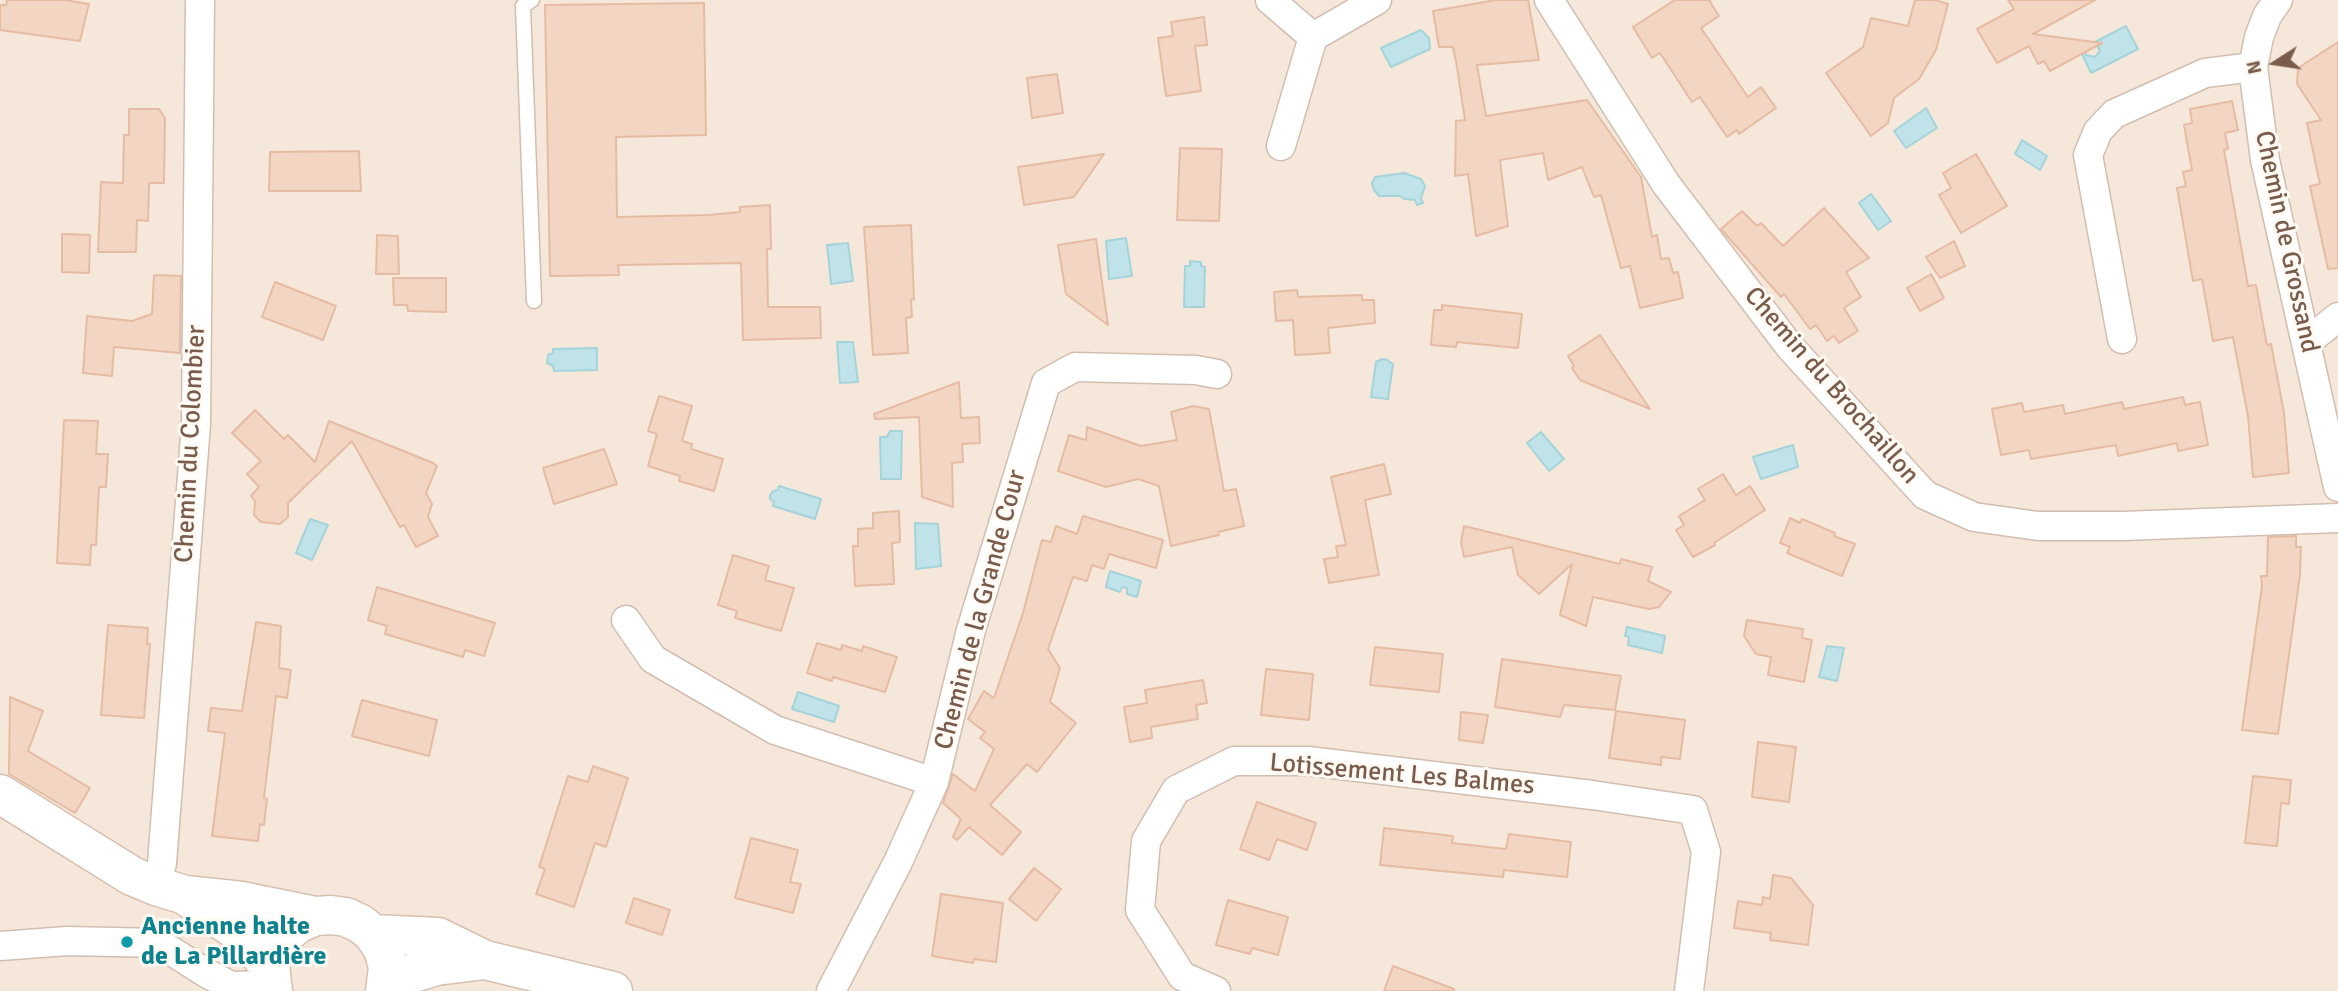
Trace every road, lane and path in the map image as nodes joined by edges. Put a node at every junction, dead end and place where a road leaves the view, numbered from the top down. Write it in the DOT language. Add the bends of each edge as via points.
graph roads {
  1 [pos="200,0"];
  2 [pos="532,0"];
  3 [pos="1270,0"];
  4 [pos="1377,0"];
  5 [pos="1549,0"];
  6 [pos="2278,0"];
  7 [pos="1313,37"];
  8 [pos="2253,67"];
  9 [pos="1281,146"];
  10 [pos="534,301"];
  11 [pos="2338,317"];
  12 [pos="2122,339"];
  13 [pos="2307,342"];
  14 [pos="1217,374"];
  15 [pos="2338,487"];
  16 [pos="2338,518"];
  17 [pos="626,620"];
  18 [pos="934,782"];
  19 [pos="0,794"];
  20 [pos="170,891"];
  21 [pos="316,916"];
  22 [pos="373,934"];
  23 [pos="0,946"];
  24 [pos="485,960"];
  25 [pos="271,981"];
  26 [pos="205,982"];
  27 [pos="386,989"];
  28 [pos="613,991"];
  29 [pos="831,991"];
  30 [pos="1216,991"];
  31 [pos="1689,991"];
  1 -- 20 [label="street, Chemin du Colombier" via="196,424 162,863"];
  2 -- 10 [label="lane" via="523,6"];
  3 -- 7 [label="street"];
  4 -- 7 [label="street"];
  5 -- 16 [label="street, Chemin du Brochaillon" via="1666,184 1790,346 1925,495 1974,517 2038,526"];
  6 -- 8 [label="street, Chemin de Grossand" via="2259,37"];
  7 -- 9 [label="street"];
  8 -- 12 [label="street" via="2205,73 2114,114 2098,131 2088,155"];
  8 -- 13 [label="street, Chemin de Grossand" via="2265,160"];
  11 -- 13 [label="street"];
  13 -- 15 [label="street, Chemin de Grossand"];
  14 -- 18 [label="street, Chemin de la Grande Cour" via="1075,367 1046,383 971,630"];
  17 -- 18 [label="street" via="653,659 775,730"];
  18 -- 29 [label="street, Chemin de la Grande Cour"];
  19 -- 20 [label="main road" via="132,876"];
  20 -- 21 [label="main road"];
  20 -- 25 [label="main road" via="239,932"];
  21 -- 22 [label="main road" via="346,917"];
  21 -- 25 [label="main road" via="285,934 275,949"];
  22 -- 24 [label="main road" via="438,937"];
  22 -- 27 [label="main road" via="388,967"];
  23 -- 26 [label="street" via="66,941 159,943"];
  24 -- 27 [label="main road" via="436,966 407,975"];
  24 -- 28 [label="main road"];
  25 -- 26 [label="street" via="231,986"];
  30 -- 31 [label="street, Lotissement Les Balmes" via="1182,976 1140,910 1146,841 1176,790 1234,761 1308,761 1693,810 1706,852"];
}
